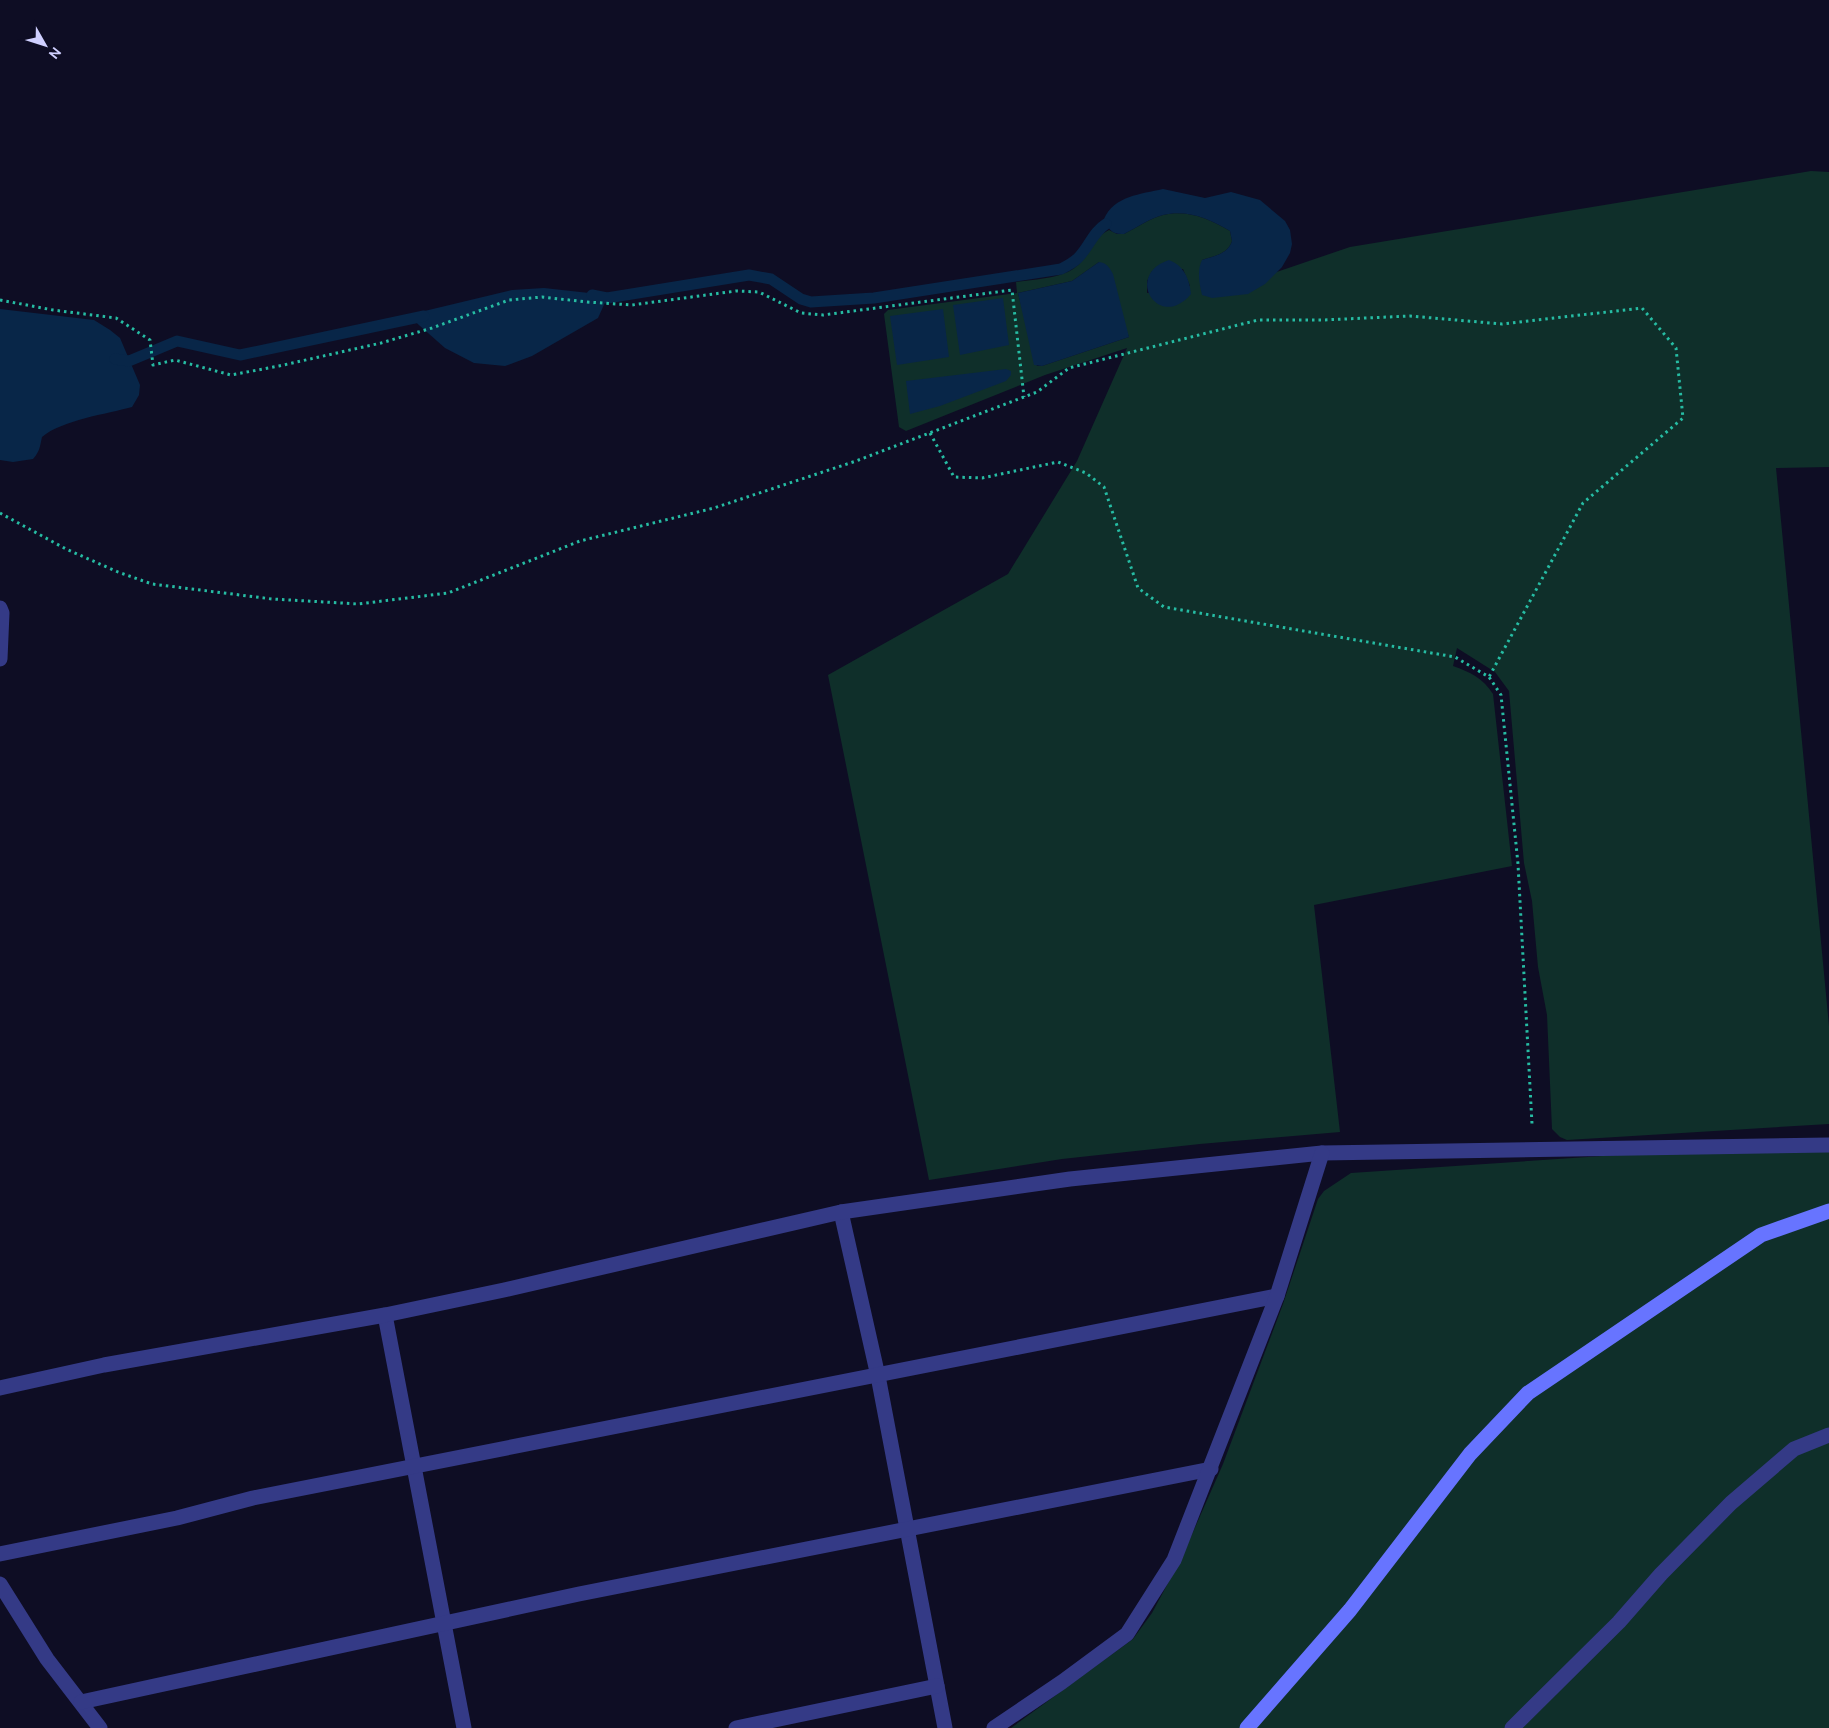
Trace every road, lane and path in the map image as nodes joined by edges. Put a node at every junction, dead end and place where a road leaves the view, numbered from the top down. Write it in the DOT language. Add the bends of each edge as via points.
graph roads {
  1 [pos="0,300"];
  2 [pos="1024,397"];
  3 [pos="930,433"];
  4 [pos="0,513"];
  5 [pos="0,608"];
  6 [pos="0,659"];
  7 [pos="1489,677"];
  8 [pos="1829,1145"];
  9 [pos="1533,1150"];
  10 [pos="1322,1152"];
  11 [pos="1829,1211"];
  12 [pos="841,1212"];
  13 [pos="1277,1296"];
  14 [pos="385,1315"];
  15 [pos="878,1376"];
  16 [pos="0,1388"];
  17 [pos="1829,1435"];
  18 [pos="414,1467"];
  19 [pos="1211,1469"];
  20 [pos="907,1530"];
  21 [pos="0,1554"];
  22 [pos="0,1584"];
  23 [pos="444,1623"];
  24 [pos="937,1686"];
  25 [pos="81,1702"];
  26 [pos="100,1728"];
  27 [pos="464,1728"];
  28 [pos="736,1728"];
  29 [pos="945,1728"];
  30 [pos="994,1728"];
  31 [pos="1247,1728"];
  32 [pos="1512,1728"];
  1 -- 2 [label="path" via="116,318 150,340 153,365 175,360 231,375 381,342 509,300 542,297 632,305 736,291 759,292 801,313 823,315 1012,290"];
  2 -- 3 [label="path"];
  2 -- 7 [label="path" via="1037,392 1069,368 1258,320 1410,316 1502,324 1642,308 1676,348 1683,418 1583,503"];
  3 -- 4 [label="path" via="714,508 580,541 448,593 358,604 272,599 152,584 66,549"];
  3 -- 7 [label="path" via="954,477 982,478 1058,462 1086,473 1104,487 1138,588 1164,607 1455,657"];
  5 -- 6 [label="street"];
  7 -- 9 [label="path" via="1501,695 1518,864"];
  8 -- 9 [label="street"];
  9 -- 10 [label="street"];
  10 -- 12 [label="street" via="1070,1179"];
  10 -- 13 [label="street"];
  11 -- 31 [label="street" via="1761,1235 1528,1394 1470,1454 1350,1610"];
  12 -- 14 [label="street"];
  12 -- 15 [label="street"];
  13 -- 15 [label="street"];
  13 -- 19 [label="street"];
  14 -- 16 [label="street" via="104,1365"];
  14 -- 18 [label="street"];
  15 -- 18 [label="street"];
  15 -- 20 [label="street"];
  17 -- 32 [label="street" via="1794,1449 1731,1503 1619,1622"];
  18 -- 21 [label="street" via="253,1498 177,1518"];
  18 -- 23 [label="street"];
  19 -- 20 [label="street"];
  19 -- 30 [label="street" via="1174,1560 1127,1634"];
  20 -- 23 [label="street"];
  20 -- 24 [label="street"];
  22 -- 25 [label="street" via="47,1658"];
  23 -- 25 [label="street"];
  23 -- 27 [label="street"];
  24 -- 28 [label="street"];
  24 -- 29 [label="street"];
  25 -- 26 [label="street"];
}
